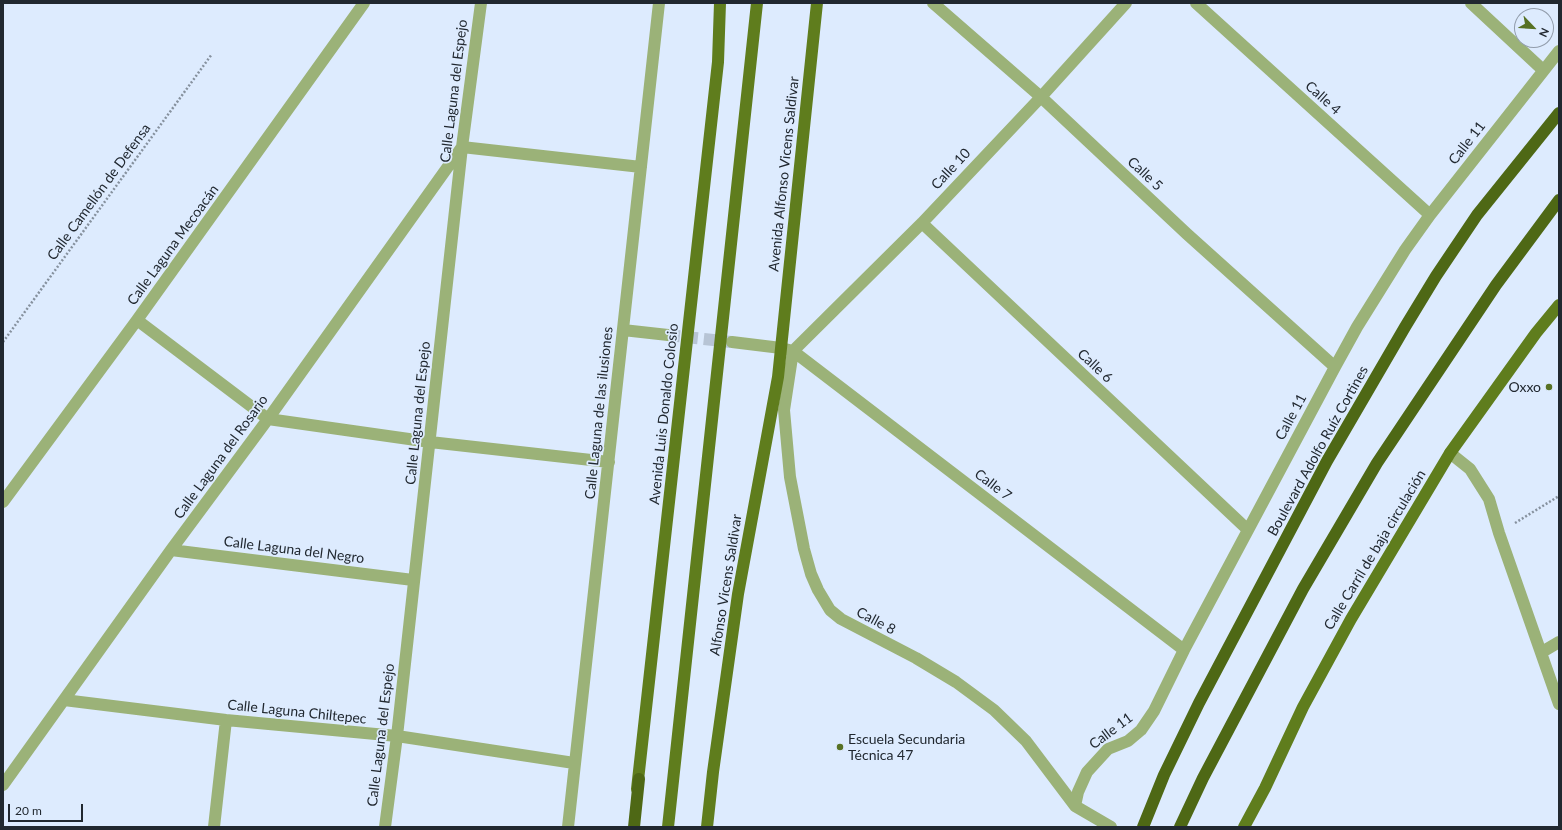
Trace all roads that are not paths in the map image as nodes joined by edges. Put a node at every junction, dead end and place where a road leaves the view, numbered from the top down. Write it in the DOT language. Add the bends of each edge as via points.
graph roads {
  1 [pos="364,3"];
  2 [pos="481,3"];
  3 [pos="658,3"];
  4 [pos="720,3"];
  5 [pos="757,3"];
  6 [pos="817,3"];
  7 [pos="933,3"];
  8 [pos="1126,3"];
  9 [pos="1196,3"];
  10 [pos="1472,3"];
  11 [pos="1559,51"];
  12 [pos="1543,70"];
  13 [pos="1041,97"];
  14 [pos="1559,113"];
  15 [pos="462,147"];
  16 [pos="641,168"];
  17 [pos="1559,200"];
  18 [pos="1430,215"];
  19 [pos="922,223"];
  20 [pos="1559,305"];
  21 [pos="137,320"];
  22 [pos="623,330"];
  23 [pos="668,335"];
  24 [pos="732,342"];
  25 [pos="781,348"];
  26 [pos="793,351"];
  27 [pos="1335,367"];
  28 [pos="268,419"];
  29 [pos="430,442"];
  30 [pos="1450,453"];
  31 [pos="609,462"];
  32 [pos="3,502"];
  33 [pos="1248,530"];
  34 [pos="171,550"];
  35 [pos="413,580"];
  36 [pos="1559,642"];
  37 [pos="1184,650"];
  38 [pos="1542,652"];
  39 [pos="64,700"];
  40 [pos="1559,704"];
  41 [pos="226,720"];
  42 [pos="397,736"];
  43 [pos="574,763"];
  44 [pos="639,778"];
  45 [pos="3,785"];
  46 [pos="1075,806"];
  47 [pos="214,827"];
  48 [pos="385,827"];
  49 [pos="568,827"];
  50 [pos="630,827"];
  51 [pos="634,827"];
  52 [pos="668,827"];
  53 [pos="707,827"];
  54 [pos="1111,827"];
  55 [pos="1142,827"];
  56 [pos="1180,827"];
  57 [pos="1244,827"];
  1 -- 21 [label="street, Calle Laguna Mecoacán"];
  2 -- 15 [label="street, Calle Laguna del Espejo"];
  3 -- 16 [label="street, Calle Laguna de las ilusiones"];
  4 -- 44 [label="main road, Avenida Luis Donaldo Colosio" via="717,70"];
  5 -- 52 [label="main road"];
  6 -- 25 [label="main road, Avenida Alfonso Vicens Saldivar"];
  7 -- 13 [label="street, Calle 5"];
  8 -- 13 [label="street, Calle 10"];
  9 -- 18 [label="street, Calle 4"];
  10 -- 12 [label="street"];
  11 -- 12 [label="street, Calle 11"];
  12 -- 18 [label="street, Calle 11"];
  13 -- 19 [label="street, Calle 10"];
  13 -- 27 [label="street, Calle 5" via="1187,234"];
  14 -- 55 [label="highway, Boulevard Adolfo Ruíz Cortines" via="1477,215 1405,326 1327,462 1199,702"];
  15 -- 16 [label="street"];
  15 -- 28 [label="street, Calle Laguna del Rosario"];
  15 -- 29 [label="street, Calle Laguna del Espejo"];
  16 -- 22 [label="street, Calle Laguna de las ilusiones"];
  17 -- 56 [label="highway" via="1496,285 1376,463 1303,589 1206,771"];
  18 -- 27 [label="street, Calle 11" via="1381,288"];
  19 -- 26 [label="street, Calle 10"];
  19 -- 33 [label="street, Calle 6"];
  20 -- 30 [label="main road, Calle Carril de baja circulación"];
  21 -- 28 [label="street"];
  21 -- 32 [label="street, Calle Laguna Mecoacán"];
  22 -- 23 [label="street"];
  22 -- 31 [label="street, Calle Laguna de las ilusiones"];
  24 -- 25 [label="street, Calle 7"];
  25 -- 26 [label="street, Calle 7"];
  25 -- 53 [label="main road, Alfonso Vicens Saldivar" via="778,377 738,594"];
  26 -- 37 [label="street, Calle 7"];
  26 -- 46 [label="street, Calle 8" via="784,410 790,476 810,574 824,602 841,619 916,658 956,682 994,710 1026,741"];
  27 -- 33 [label="street, Calle 11"];
  28 -- 29 [label="street"];
  28 -- 34 [label="street, Calle Laguna del Rosario"];
  29 -- 31 [label="street"];
  29 -- 35 [label="street, Calle Laguna del Espejo"];
  30 -- 38 [label="street" via="1470,468 1489,499"];
  30 -- 57 [label="main road, Calle Carril de baja circulación" via="1302,706 1265,788"];
  31 -- 43 [label="street, Calle Laguna de las ilusiones"];
  33 -- 37 [label="street, Calle 11"];
  34 -- 35 [label="street, Calle Laguna del Negro"];
  34 -- 39 [label="street, Calle Laguna del Rosario"];
  35 -- 42 [label="street, Calle Laguna del Espejo"];
  36 -- 38 [label="street"];
  37 -- 46 [label="street, Calle 11" via="1154,711 1141,730 1128,740 1108,749 1097,760 1087,772"];
  38 -- 40 [label="street"];
  39 -- 41 [label="street, Calle Laguna Chiltepec"];
  39 -- 45 [label="street, Calle Laguna del Rosario"];
  41 -- 42 [label="street, Calle Laguna Chiltepec"];
  41 -- 47 [label="street"];
  42 -- 43 [label="street, Calle Laguna Chiltepec"];
  42 -- 48 [label="street, Calle Laguna del Espejo"];
  43 -- 49 [label="street, Calle Laguna de las ilusiones"];
  44 -- 50 [label="main road, Avenida Luis Donaldo Colosio"];
  44 -- 51 [label="highway"];
  46 -- 54 [label="street, Calle 8"];
}
